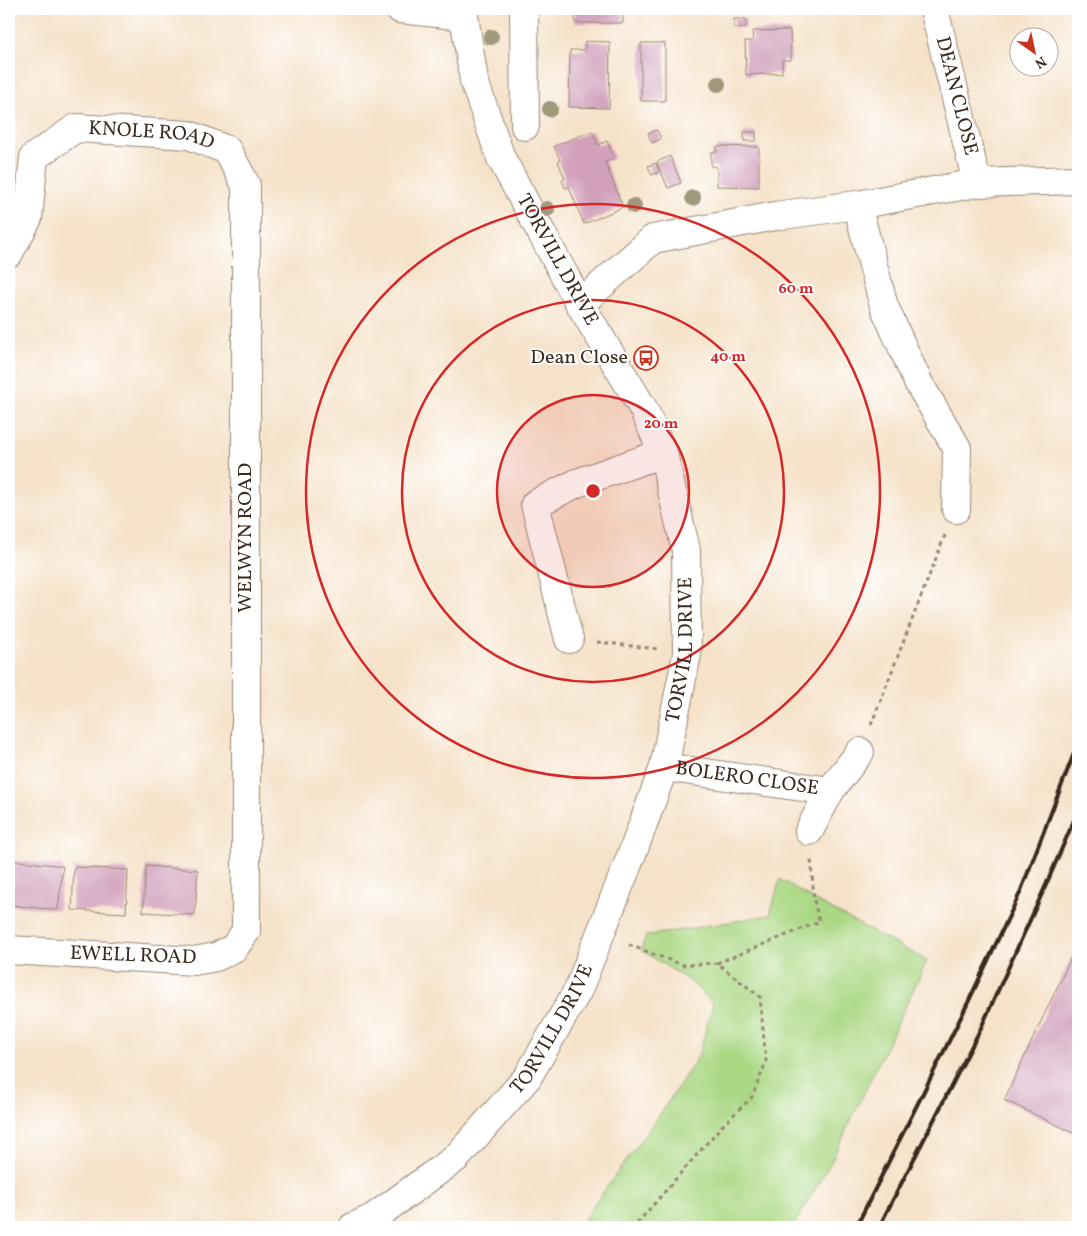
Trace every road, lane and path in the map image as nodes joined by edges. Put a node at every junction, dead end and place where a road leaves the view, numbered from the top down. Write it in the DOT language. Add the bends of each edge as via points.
graph roads {
  1 [pos="400,9"];
  2 [pos="524,9"];
  3 [pos="934,9"];
  4 [pos="464,12"];
  5 [pos="526,126"];
  6 [pos="227,150"];
  7 [pos="1078,180"];
  8 [pos="977,183"];
  9 [pos="857,205"];
  10 [pos="9,253"];
  11 [pos="580,304"];
  12 [pos="663,453"];
  13 [pos="956,509"];
  14 [pos="570,638"];
  15 [pos="687,654"];
  16 [pos="860,752"];
  17 [pos="664,767"];
  18 [pos="830,791"];
  19 [pos="809,831"];
  20 [pos="246,931"];
  21 [pos="600,934"];
  22 [pos="9,950"];
  23 [pos="717,962"];
  24 [pos="353,1227"];
  25 [pos="634,1227"];
  1 -- 4 [label="street"];
  2 -- 5 [label="street"];
  3 -- 8 [label="street, DEAN CLOSE"];
  4 -- 11 [label="street, TORVILL DRIVE" via="474,81 501,158"];
  6 -- 10 [label="street, KNOLE ROAD" via="190,135 76,128 34,157 28,218"];
  6 -- 20 [label="street, WELWYN ROAD" via="246,185"];
  7 -- 8 [label="street, DEAN CLOSE"];
  8 -- 9 [label="street, DEAN CLOSE"];
  9 -- 11 [label="street, DEAN CLOSE" via="775,216 653,239"];
  9 -- 13 [label="street" via="884,306 918,382 956,448"];
  11 -- 12 [label="street, TORVILL DRIVE" via="644,410"];
  12 -- 14 [label="street" via="577,483 534,504"];
  12 -- 15 [label="street, TORVILL DRIVE" via="686,550"];
  13 -- 16 [label="path"];
  14 -- 15 [label="path"];
  15 -- 17 [label="street, TORVILL DRIVE"];
  16 -- 18 [label="street, BOLERO CLOSE"];
  17 -- 18 [label="street, BOLERO CLOSE"];
  17 -- 21 [label="street, TORVILL DRIVE"];
  18 -- 19 [label="street, BOLERO CLOSE"];
  19 -- 23 [label="path" via="814,900 819,922"];
  20 -- 22 [label="street, EWELL ROAD" via="234,948 216,957 194,961"];
  21 -- 23 [label="path" via="683,965"];
  21 -- 24 [label="street, TORVILL DRIVE" via="578,990 527,1078 456,1158 374,1218"];
  23 -- 25 [label="path" via="760,997 766,1062 752,1097 720,1128"];
}
